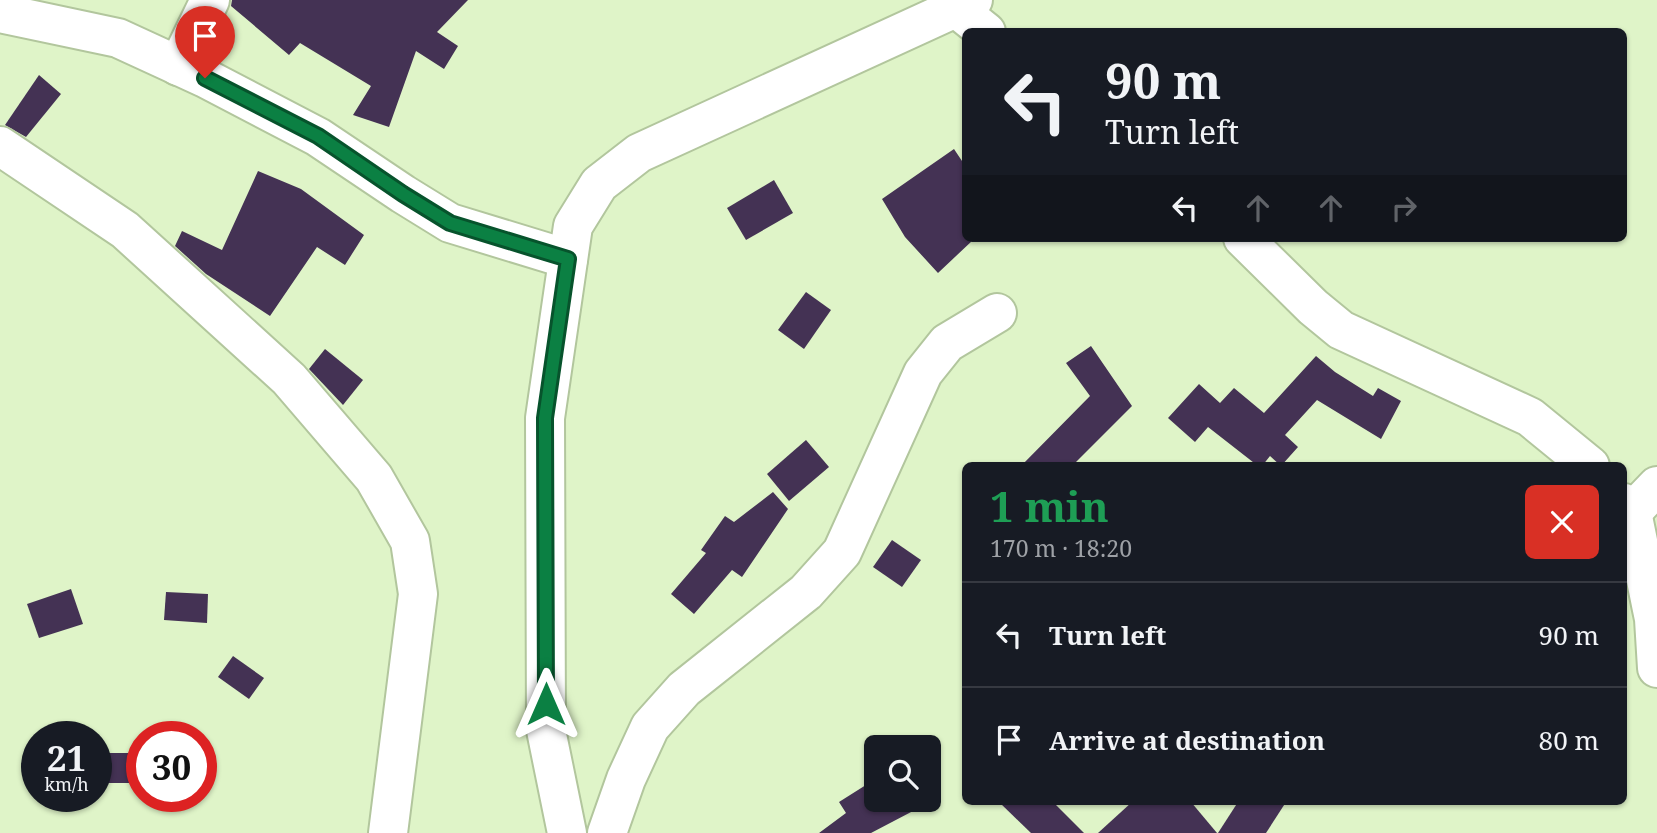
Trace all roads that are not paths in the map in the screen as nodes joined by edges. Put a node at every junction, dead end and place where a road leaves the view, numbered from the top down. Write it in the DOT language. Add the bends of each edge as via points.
graph roads {
  1 [pos="210,0"];
  2 [pos="965,4"];
  3 [pos="0,13"];
  4 [pos="983,28"];
  5 [pos="178,66"];
  6 [pos="0,146"];
  7 [pos="1247,242"];
  8 [pos="568,259"];
  9 [pos="997,313"];
  10 [pos="1585,462"];
  11 [pos="1638,500"];
  12 [pos="1657,668"];
  13 [pos="388,833"];
  14 [pos="566,833"];
  15 [pos="607,833"];
  1 -- 5 [label="street"];
  2 -- 4 [label="street"];
  2 -- 8 [label="street" via="639,153 599,184 573,226"];
  3 -- 5 [label="street" via="118,38"];
  5 -- 8 [label="street" via="318,136 450,223"];
  6 -- 13 [label="street" via="125,230 289,379 374,478 410,541 418,594"];
  7 -- 10 [label="street" via="1341,330 1530,417"];
  8 -- 14 [label="street" via="545,418 546,730"];
  9 -- 15 [label="street" via="947,343 923,373 842,552 806,592 684,688 650,727"];
  11 -- 12 [label="street"];
}
